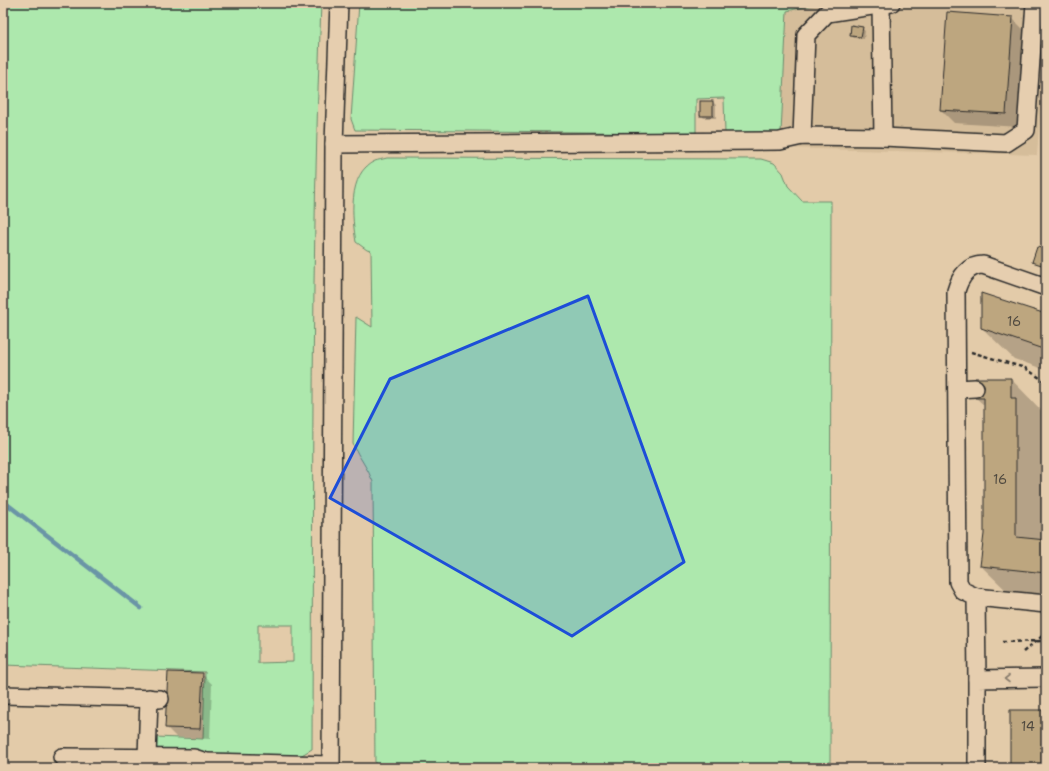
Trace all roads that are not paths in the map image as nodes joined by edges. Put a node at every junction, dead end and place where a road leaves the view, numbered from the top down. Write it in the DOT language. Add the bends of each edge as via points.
graph roads {
  1 [pos="339,3"];
  2 [pos="1035,3"];
  3 [pos="886,4"];
  4 [pos="802,136"];
  5 [pos="883,137"];
  6 [pos="334,144"];
  7 [pos="1046,287"];
  8 [pos="975,388"];
  9 [pos="957,389"];
  10 [pos="976,597"];
  11 [pos="1046,604"];
  12 [pos="1046,678"];
  13 [pos="977,679"];
  14 [pos="3,695"];
  15 [pos="62,757"];
  16 [pos="147,757"];
  17 [pos="206,765"];
  18 [pos="331,766"];
  19 [pos="977,768"];
  1 -- 6 [label="street"];
  2 -- 5 [label="street" via="1026,130 1006,143"];
  3 -- 4 [label="street" via="827,13 806,35"];
  3 -- 5 [label="street"];
  4 -- 5 [label="street"];
  4 -- 6 [label="street" via="780,141"];
  6 -- 18 [label="street"];
  7 -- 9 [label="street" via="983,264 970,268 959,281 956,291"];
  8 -- 9 [label="street"];
  9 -- 10 [label="street" via="958,582 963,591"];
  10 -- 11 [label="street"];
  10 -- 13 [label="street"];
  12 -- 13 [label="street, one-way"];
  13 -- 19 [label="street"];
  14 -- 16 [label="street" via="155,699"];
  15 -- 16 [label="street"];
  16 -- 17 [label="street" via="194,758"];
  17 -- 18 [label="street"];
}
